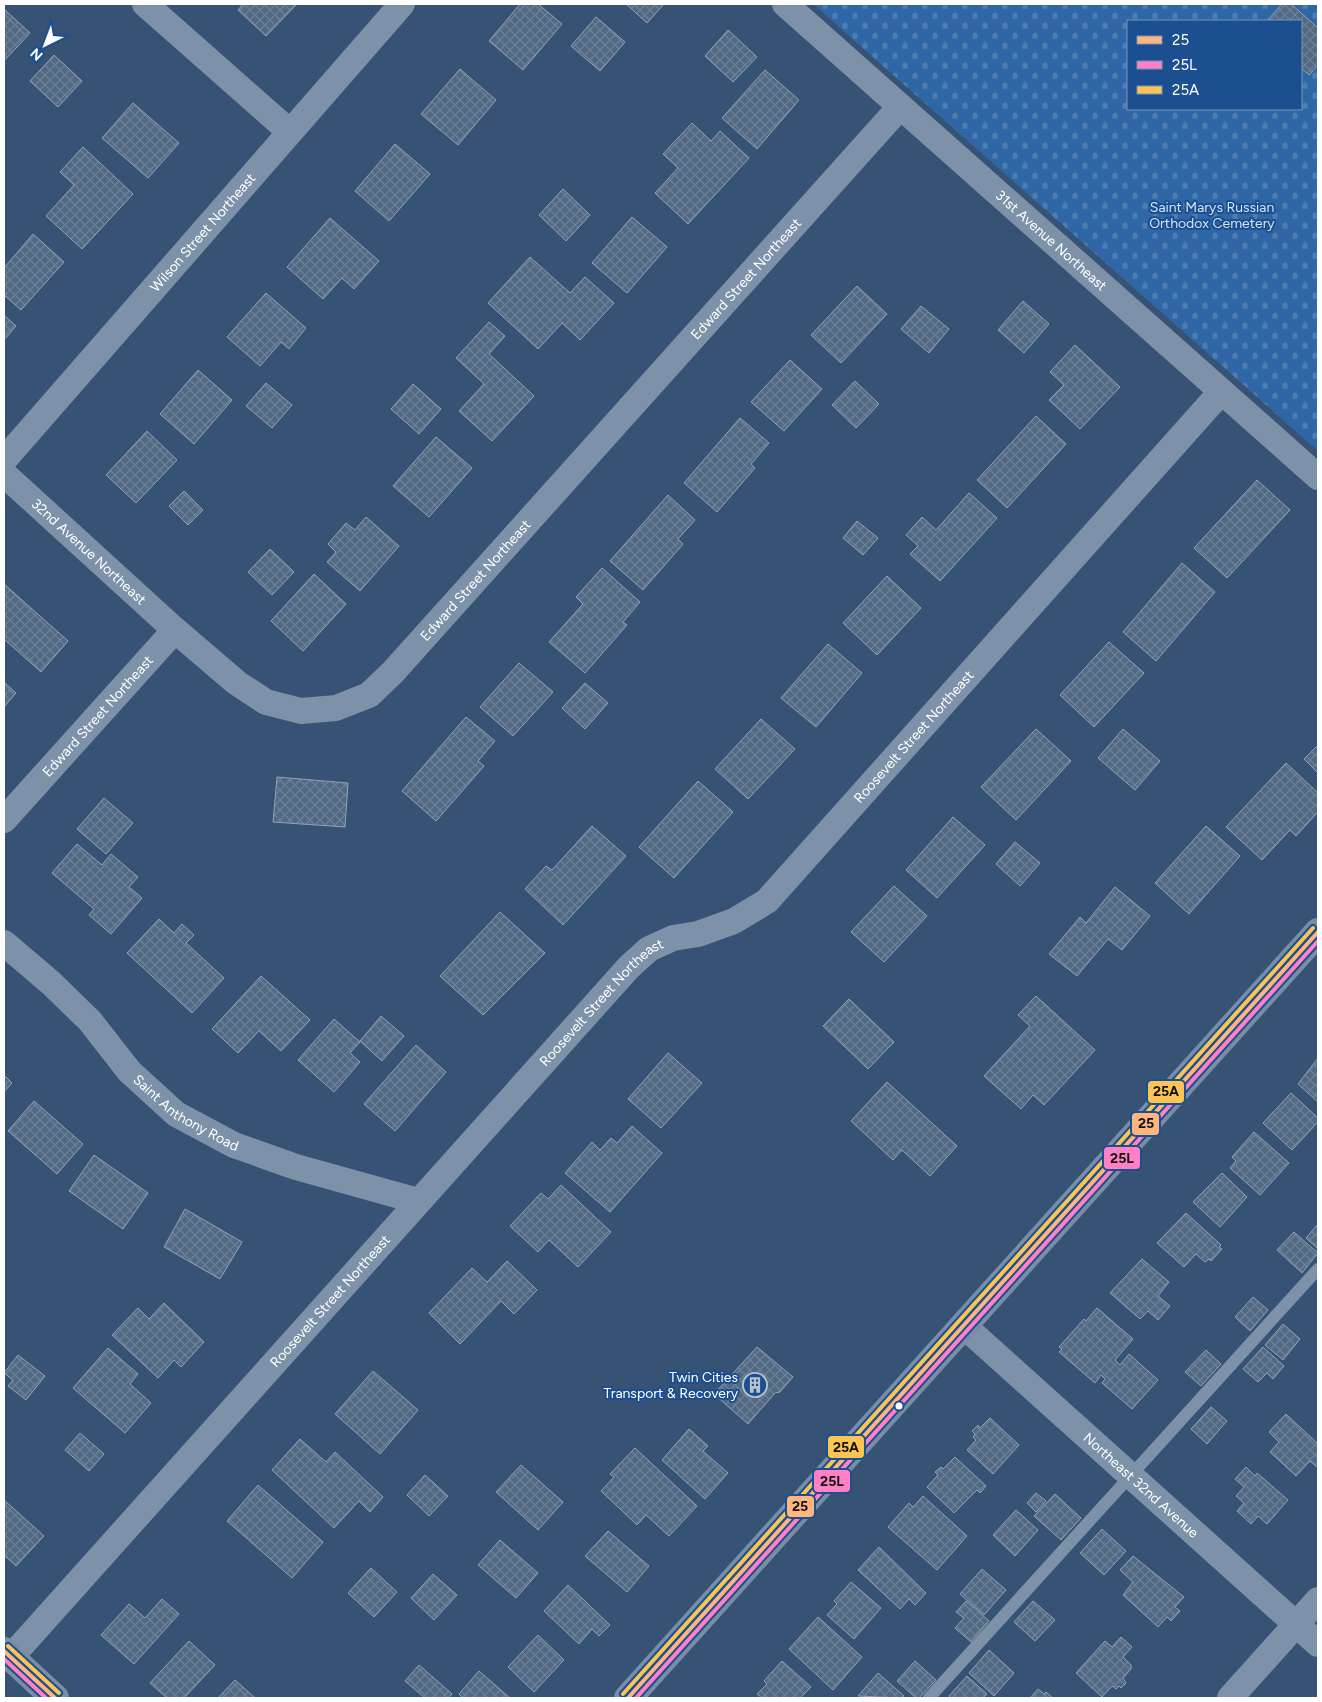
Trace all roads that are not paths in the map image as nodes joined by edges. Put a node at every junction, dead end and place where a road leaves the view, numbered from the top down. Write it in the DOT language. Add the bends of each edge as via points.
graph roads {
  1 [pos="145,4"];
  2 [pos="402,4"];
  3 [pos="785,4"];
  4 [pos="900,107"];
  5 [pos="290,132"];
  6 [pos="1222,392"];
  7 [pos="4,460"];
  8 [pos="4,474"];
  9 [pos="1318,477"];
  10 [pos="174,630"];
  11 [pos="4,820"];
  12 [pos="1318,932"];
  13 [pos="4,943"];
  14 [pos="418,1201"];
  15 [pos="1318,1269"];
  16 [pos="964,1326"];
  17 [pos="1132,1476"];
  18 [pos="1318,1600"];
  19 [pos="1296,1624"];
  20 [pos="1318,1644"];
  21 [pos="7,1654"];
  22 [pos="55,1698"];
  23 [pos="628,1698"];
  24 [pos="930,1698"];
  25 [pos="1230,1698"];
  1 -- 5 [label="street"];
  2 -- 5 [label="street, Wilson Street Northeast"];
  3 -- 4 [label="street, 31st Avenue Northeast"];
  4 -- 6 [label="street, 31st Avenue Northeast"];
  4 -- 10 [label="street, Edward Street Northeast" via="369,695 336,708 300,711 266,702 237,683"];
  5 -- 7 [label="street, Wilson Street Northeast"];
  6 -- 9 [label="street, 31st Avenue Northeast"];
  6 -- 14 [label="street, Roosevelt Street Northeast" via="767,901 734,921 698,934 673,938 649,949 629,967"];
  8 -- 10 [label="street, 32nd Avenue Northeast"];
  10 -- 11 [label="street, Edward Street Northeast"];
  12 -- 16 [label="street"];
  13 -- 14 [label="street, Saint Anthony Road" via="90,1021 129,1072 176,1114 234,1145 296,1167"];
  14 -- 21 [label="street, Roosevelt Street Northeast"];
  15 -- 17 [label="lane"];
  16 -- 17 [label="street, Northeast 32nd Avenue"];
  16 -- 23 [label="street"];
  17 -- 19 [label="street, Northeast 32nd Avenue"];
  17 -- 24 [label="lane"];
  18 -- 19 [label="street"];
  19 -- 20 [label="street, Northeast 32nd Avenue"];
  19 -- 25 [label="street"];
  21 -- 22 [label="street"];
}
